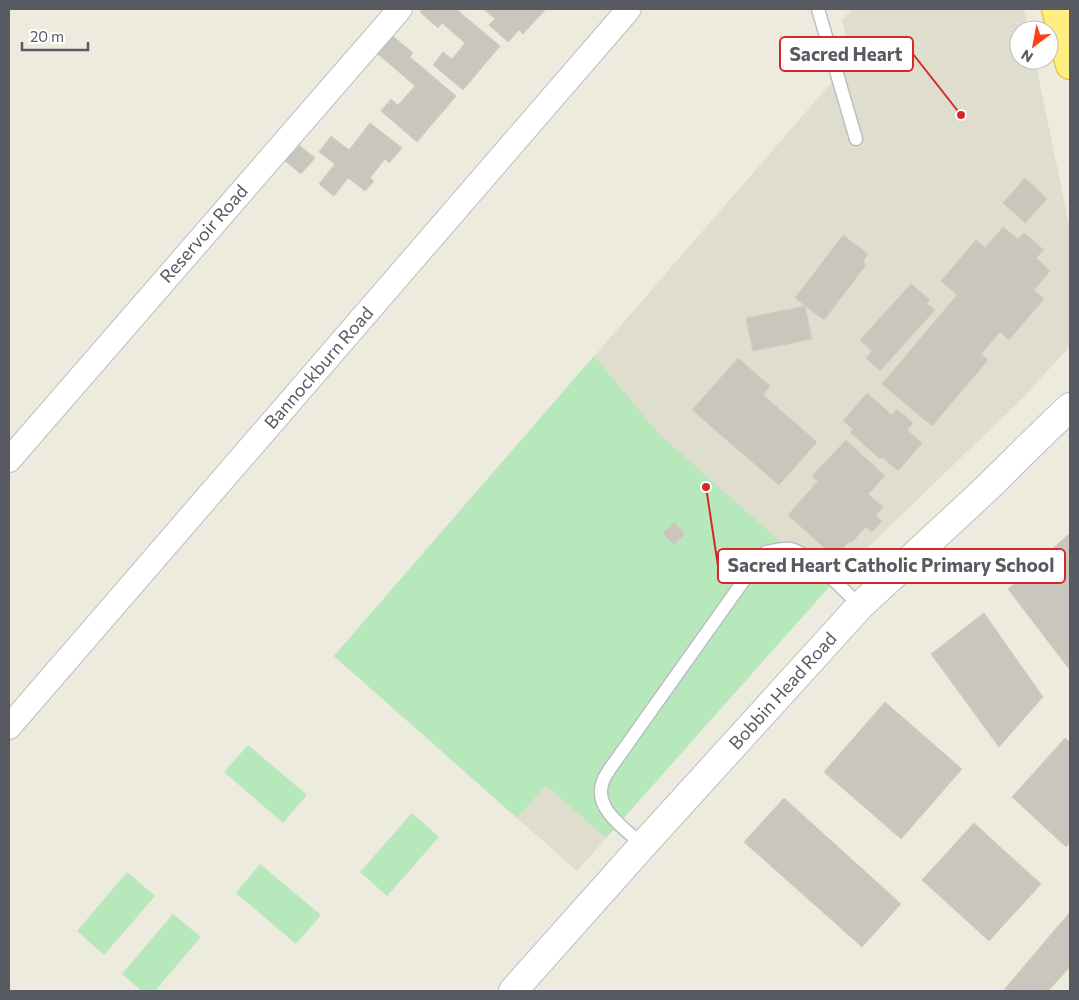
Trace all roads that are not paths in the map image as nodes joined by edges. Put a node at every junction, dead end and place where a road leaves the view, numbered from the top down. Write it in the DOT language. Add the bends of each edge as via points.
graph roads {
  1 [pos="400,9"];
  2 [pos="629,9"];
  3 [pos="818,9"];
  4 [pos="1056,9"];
  5 [pos="1070,65"];
  6 [pos="856,139"];
  7 [pos="1070,408"];
  8 [pos="9,460"];
  9 [pos="860,606"];
  10 [pos="9,727"];
  11 [pos="643,845"];
  12 [pos="513,991"];
  1 -- 8 [label="street, Reservoir Road"];
  2 -- 10 [label="street, Bannockburn Road"];
  3 -- 6 [label="lane"];
  4 -- 5 [label="highway"];
  7 -- 9 [label="main road, Bobbin Head Road"];
  9 -- 11 [label="main road, Bobbin Head Road"];
  9 -- 11 [label="lane" via="798,551 766,552 603,781 601,793 610,816"];
  11 -- 12 [label="main road, Bobbin Head Road"];
}
